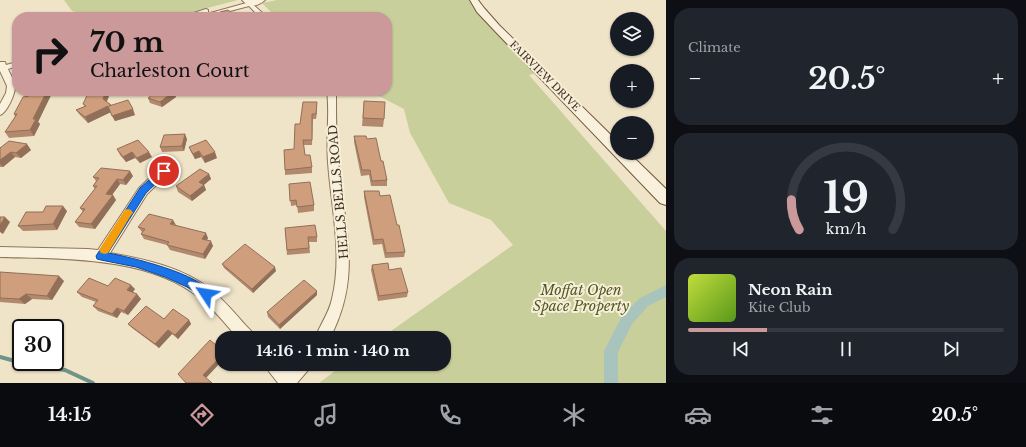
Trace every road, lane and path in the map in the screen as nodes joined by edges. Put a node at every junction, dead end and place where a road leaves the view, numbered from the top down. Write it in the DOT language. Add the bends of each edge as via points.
graph roads {
  1 [pos="261,0"];
  2 [pos="474,0"];
  3 [pos="249,1"];
  4 [pos="214,12"];
  5 [pos="259,12"];
  6 [pos="12,62"];
  7 [pos="12,65"];
  8 [pos="1,66"];
  9 [pos="332,96"];
  10 [pos="0,112"];
  11 [pos="610,143"];
  12 [pos="627,160"];
  13 [pos="164,171"];
  14 [pos="666,199"];
  15 [pos="0,252"];
  16 [pos="101,256"];
  17 [pos="241,331"];
  18 [pos="327,331"];
  19 [pos="278,371"];
  20 [pos="298,371"];
  21 [pos="287,383"];
  1 -- 3 [label="street"];
  2 -- 11 [label="main road, FAIRVIEW DRIVE" via="496,27"];
  3 -- 4 [label="street"];
  3 -- 5 [label="street"];
  6 -- 8 [label="street"];
  7 -- 8 [label="street"];
  8 -- 10 [label="street" via="11,86"];
  9 -- 18 [label="street, HELLS BELLS ROAD" via="331,138 344,269 341,290"];
  12 -- 14 [label="main road"];
  13 -- 16 [label="street" via="143,191"];
  15 -- 16 [label="street"];
  16 -- 17 [label="street" via="136,263 168,273 191,284 206,294"];
  19 -- 21 [label="street"];
  20 -- 21 [label="street"];
}
